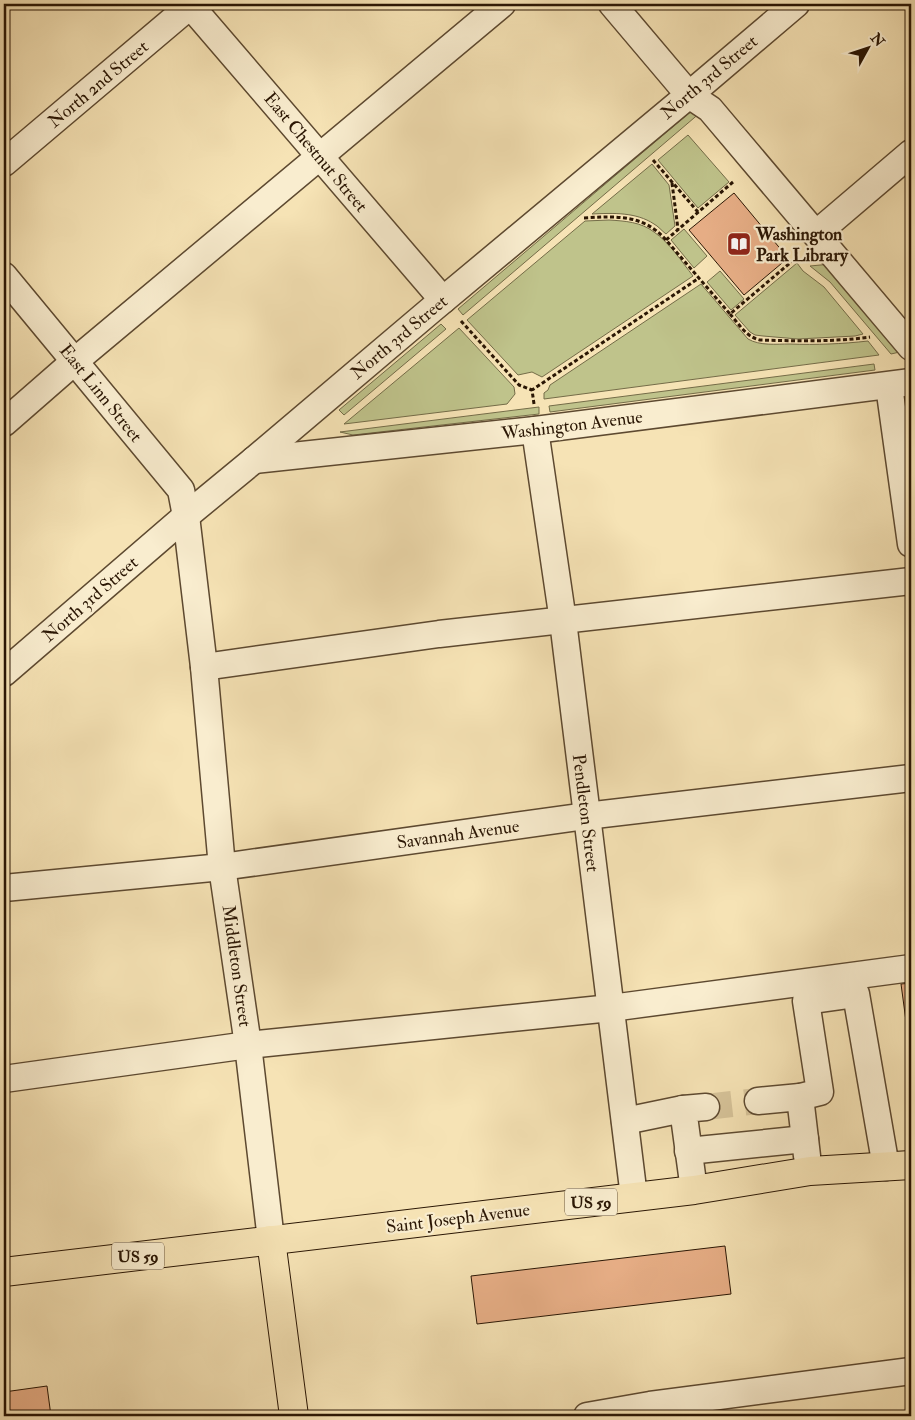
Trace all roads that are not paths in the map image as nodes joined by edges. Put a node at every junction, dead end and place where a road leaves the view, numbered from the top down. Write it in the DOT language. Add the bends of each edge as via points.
graph roads {
  1 [pos="191,4"];
  2 [pos="502,4"];
  3 [pos="612,4"];
  4 [pos="796,4"];
  5 [pos="689,95"];
  6 [pos="911,154"];
  7 [pos="319,156"];
  8 [pos="4,163"];
  9 [pos="816,234"];
  10 [pos="4,276"];
  11 [pos="443,300"];
  12 [pos="911,347"];
  13 [pos="75,361"];
  14 [pos="900,384"];
  15 [pos="4,423"];
  16 [pos="535,430"];
  17 [pos="254,460"];
  18 [pos="186,516"];
  19 [pos="911,544"];
  20 [pos="911,581"];
  21 [pos="563,621"];
  22 [pos="204,667"];
  23 [pos="4,673"];
  24 [pos="911,778"];
  25 [pos="586,816"];
  26 [pos="222,867"];
  27 [pos="4,888"];
  28 [pos="911,968"];
  29 [pos="611,1008"];
  30 [pos="248,1045"];
  31 [pos="4,1079"];
  32 [pos="800,1097"];
  33 [pos="758,1100"];
  34 [pos="625,1121"];
  35 [pos="805,1139"];
  36 [pos="688,1151"];
  37 [pos="898,1166"];
  38 [pos="810,1172"];
  39 [pos="694,1190"];
  40 [pos="634,1197"];
  41 [pos="271,1240"];
  42 [pos="4,1272"];
  43 [pos="911,1371"];
  44 [pos="294,1416"];
  45 [pos="587,1416"];
  1 -- 7 [label="street, East Chestnut Street"];
  1 -- 8 [label="street, North 2nd Street"];
  2 -- 7 [label="street"];
  3 -- 5 [label="street"];
  4 -- 5 [label="street, North 3rd Street"];
  5 -- 9 [label="street" via="710,109"];
  5 -- 11 [label="street, North 3rd Street"];
  6 -- 9 [label="street"];
  7 -- 11 [label="street, East Chestnut Street"];
  7 -- 13 [label="street"];
  9 -- 12 [label="street"];
  10 -- 13 [label="street, East Linn Street"];
  11 -- 17 [label="street, North 3rd Street"];
  13 -- 15 [label="street"];
  13 -- 18 [label="street, East Linn Street" via="181,490"];
  14 -- 16 [label="street, Washington Avenue"];
  14 -- 19 [label="street"];
  16 -- 17 [label="street, Washington Avenue"];
  16 -- 21 [label="street, Pendleton Street"];
  17 -- 18 [label="street, North 3rd Street"];
  18 -- 22 [label="street, Middleton Street"];
  18 -- 23 [label="street, North 3rd Street"];
  20 -- 21 [label="street"];
  21 -- 22 [label="street" via="439,634"];
  21 -- 25 [label="street, Pendleton Street"];
  22 -- 26 [label="street, Middleton Street"];
  24 -- 25 [label="street, Savannah Avenue"];
  25 -- 26 [label="street, Savannah Avenue"];
  25 -- 29 [label="street, Pendleton Street"];
  26 -- 27 [label="street, Savannah Avenue"];
  26 -- 30 [label="street, Middleton Street"];
  28 -- 29 [label="street"];
  29 -- 30 [label="street"];
  29 -- 34 [label="street, Pendleton Street"];
  30 -- 31 [label="street"];
  30 -- 41 [label="street, Middleton Street"];
  32 -- 33 [label="street"];
  32 -- 35 [label="street"];
  32 -- 37 [label="street" via="820,1092 806,1001 856,994"];
  34 -- 36 [label="street" via="694,1108"];
  34 -- 40 [label="street, Pendleton Street"];
  35 -- 36 [label="street"];
  35 -- 38 [label="street"];
  36 -- 39 [label="street"];
  37 -- 38 [label="main road, Saint Joseph Avenue / US 59"];
  38 -- 39 [label="main road, Saint Joseph Avenue / US 59"];
  39 -- 40 [label="main road, Saint Joseph Avenue / US 59"];
  40 -- 41 [label="main road, Saint Joseph Avenue / US 59"];
  41 -- 42 [label="main road, Saint Joseph Avenue / US 59"];
  41 -- 44 [label="main road, Middleton Street"];
  43 -- 45 [label="street"];
}
